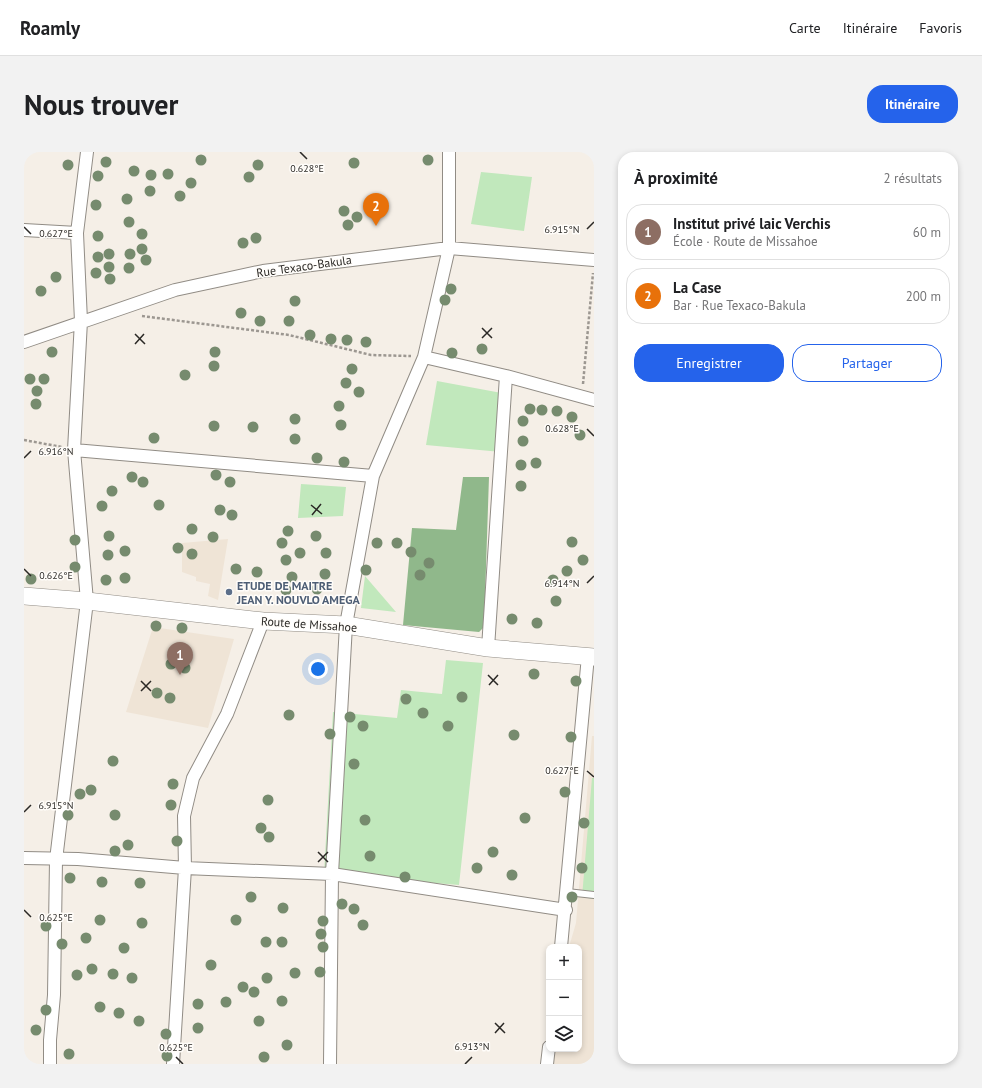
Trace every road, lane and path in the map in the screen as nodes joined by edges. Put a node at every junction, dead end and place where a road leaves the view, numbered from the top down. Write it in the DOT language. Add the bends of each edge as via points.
graph roads {
  1 [pos="87,152"];
  2 [pos="449,152"];
  3 [pos="24,230"];
  4 [pos="77,233"];
  5 [pos="449,248"];
  6 [pos="594,260"];
  7 [pos="594,268"];
  8 [pos="140,315"];
  9 [pos="81,321"];
  10 [pos="24,342"];
  11 [pos="424,357"];
  12 [pos="506,376"];
  13 [pos="582,398"];
  14 [pos="594,400"];
  15 [pos="24,440"];
  16 [pos="74,450"];
  17 [pos="374,476"];
  18 [pos="24,596"];
  19 [pos="87,600"];
  20 [pos="262,621"];
  21 [pos="346,625"];
  22 [pos="488,648"];
  23 [pos="591,656"];
  24 [pos="24,858"];
  25 [pos="56,860"];
  26 [pos="185,868"];
  27 [pos="332,874"];
  28 [pos="567,892"];
  29 [pos="594,895"];
  30 [pos="566,910"];
  31 [pos="561,944"];
  32 [pos="548,1052"];
  33 [pos="50,1064"];
  34 [pos="173,1064"];
  35 [pos="330,1064"];
  36 [pos="547,1064"];
  1 -- 4 [label="street"];
  2 -- 5 [label="street"];
  3 -- 4 [label="street"];
  4 -- 9 [label="street"];
  5 -- 6 [label="street, Rue Texaco-Bakula"];
  5 -- 9 [label="street, Rue Texaco-Bakula" via="262,271 175,290"];
  5 -- 11 [label="street"];
  7 -- 13 [label="path"];
  8 -- 11 [label="path" via="289,335 371,355"];
  9 -- 10 [label="street, Rue Texaco-Bakula"];
  9 -- 16 [label="street"];
  11 -- 12 [label="street"];
  11 -- 17 [label="street"];
  12 -- 13 [label="street"];
  12 -- 22 [label="street"];
  13 -- 14 [label="street"];
  15 -- 16 [label="path"];
  16 -- 17 [label="street"];
  16 -- 19 [label="street"];
  17 -- 21 [label="street"];
  18 -- 19 [label="main road, Route de Missahoe"];
  19 -- 20 [label="main road, Route de Missahoe"];
  19 -- 25 [label="street"];
  20 -- 21 [label="main road, Route de Missahoe"];
  20 -- 26 [label="street" via="227,714 193,778 184,816"];
  21 -- 22 [label="main road, Route de Missahoe"];
  21 -- 27 [label="street"];
  22 -- 23 [label="main road, Route de Missahoe"];
  23 -- 28 [label="street"];
  24 -- 25 [label="street"];
  25 -- 26 [label="street" via="78,859"];
  25 -- 33 [label="street"];
  26 -- 27 [label="street"];
  26 -- 34 [label="street"];
  27 -- 30 [label="street"];
  27 -- 35 [label="street"];
  28 -- 29 [label="lane"];
  28 -- 30 [label="street"];
  30 -- 31 [label="street"];
  32 -- 36 [label="street"];
}
